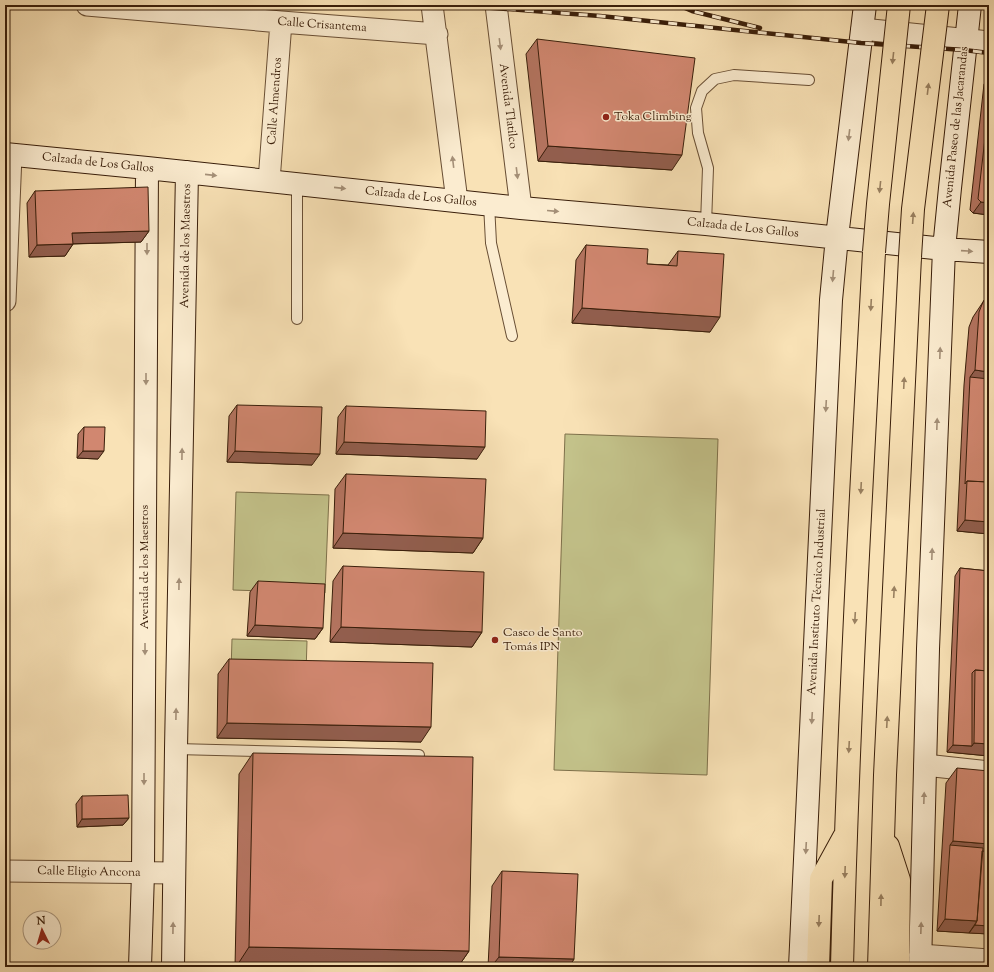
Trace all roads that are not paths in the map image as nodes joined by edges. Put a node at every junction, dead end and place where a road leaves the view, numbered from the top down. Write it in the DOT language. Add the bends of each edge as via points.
graph roads {
  1 [pos="88,5"];
  2 [pos="432,5"];
  3 [pos="496,5"];
  4 [pos="865,5"];
  5 [pos="899,5"];
  6 [pos="938,5"];
  7 [pos="970,5"];
  8 [pos="281,22"];
  9 [pos="862,29"];
  10 [pos="437,34"];
  11 [pos="966,40"];
  12 [pos="989,42"];
  13 [pos="809,80"];
  14 [pos="8,154"];
  15 [pos="148,168"];
  16 [pos="188,172"];
  17 [pos="269,181"];
  18 [pos="297,184"];
  19 [pos="457,201"];
  20 [pos="489,204"];
  21 [pos="521,208"];
  22 [pos="706,224"];
  23 [pos="837,237"];
  24 [pos="944,249"];
  25 [pos="989,252"];
  26 [pos="5,301"];
  27 [pos="296,319"];
  28 [pos="512,336"];
  29 [pos="176,749"];
  30 [pos="419,756"];
  31 [pos="925,765"];
  32 [pos="989,772"];
  33 [pos="883,828"];
  34 [pos="846,832"];
  35 [pos="5,871"];
  36 [pos="143,873"];
  37 [pos="174,873"];
  38 [pos="989,960"];
  39 [pos="920,961"];
  40 [pos="140,967"];
  41 [pos="173,967"];
  42 [pos="800,967"];
  43 [pos="818,967"];
  44 [pos="842,967"];
  45 [pos="879,967"];
  46 [pos="898,967"];
  1 -- 8 [label="street, Calle Crisantema"];
  2 -- 10 [label="street"];
  3 -- 21 [label="street, Avenida Tlatilco, one-way"];
  4 -- 9 [label="main road"];
  5 -- 34 [label="highway, one-way, bridge" via="874,252"];
  33 -- 6 [label="highway, one-way, bridge" via="909,265"];
  7 -- 11 [label="main road, Avenida Paseo de las Jacarandas"];
  8 -- 10 [label="street, Calle Crisantema"];
  8 -- 17 [label="street, Calle Almendros"];
  9 -- 11 [label="street"];
  9 -- 23 [label="main road, one-way"];
  19 -- 10 [label="street, one-way"];
  11 -- 12 [label="street"];
  11 -- 24 [label="main road, Avenida Paseo de las Jacarandas"];
  13 -- 22 [label="lane" via="734,75 716,79 702,91 696,108 698,133 708,168"];
  14 -- 15 [label="main road, Calzada de Los Gallos"];
  14 -- 26 [label="street"];
  15 -- 16 [label="main road, Calzada de Los Gallos"];
  15 -- 36 [label="main road, Avenida de los Maestros, one-way"];
  16 -- 17 [label="main road, Calzada de Los Gallos, one-way"];
  29 -- 16 [label="main road, Avenida de los Maestros, one-way"];
  17 -- 18 [label="main road, Calzada de Los Gallos"];
  18 -- 19 [label="main road, Calzada de Los Gallos, one-way"];
  18 -- 27 [label="lane"];
  19 -- 20 [label="main road, Calzada de Los Gallos"];
  20 -- 21 [label="main road, Calzada de Los Gallos"];
  20 -- 28 [label="lane" via="491,243"];
  21 -- 22 [label="main road, Calzada de Los Gallos, one-way"];
  22 -- 23 [label="main road, Calzada de Los Gallos"];
  23 -- 24 [label="main road, Calzada de Los Gallos"];
  23 -- 42 [label="main road, Avenida Instituto Técnico Industrial, one-way" via="831,300"];
  24 -- 25 [label="main road, Calzada de Los Gallos, one-way"];
  31 -- 24 [label="main road, one-way"];
  29 -- 30 [label="lane"];
  29 -- 37 [label="main road, Avenida de los Maestros"];
  31 -- 32 [label="street"];
  39 -- 31 [label="main road, one-way"];
  45 -- 33 [label="highway, one-way"];
  33 -- 46 [label="highway" via="899,880"];
  34 -- 43 [label="highway, one-way" via="821,879"];
  34 -- 44 [label="highway, one-way"];
  35 -- 36 [label="street, Calle Eligio Ancona"];
  36 -- 37 [label="street, Calle Eligio Ancona"];
  36 -- 40 [label="main road, Avenida de los Maestros"];
  41 -- 37 [label="main road, Avenida de los Maestros, one-way"];
  38 -- 39 [label="street"];
}
